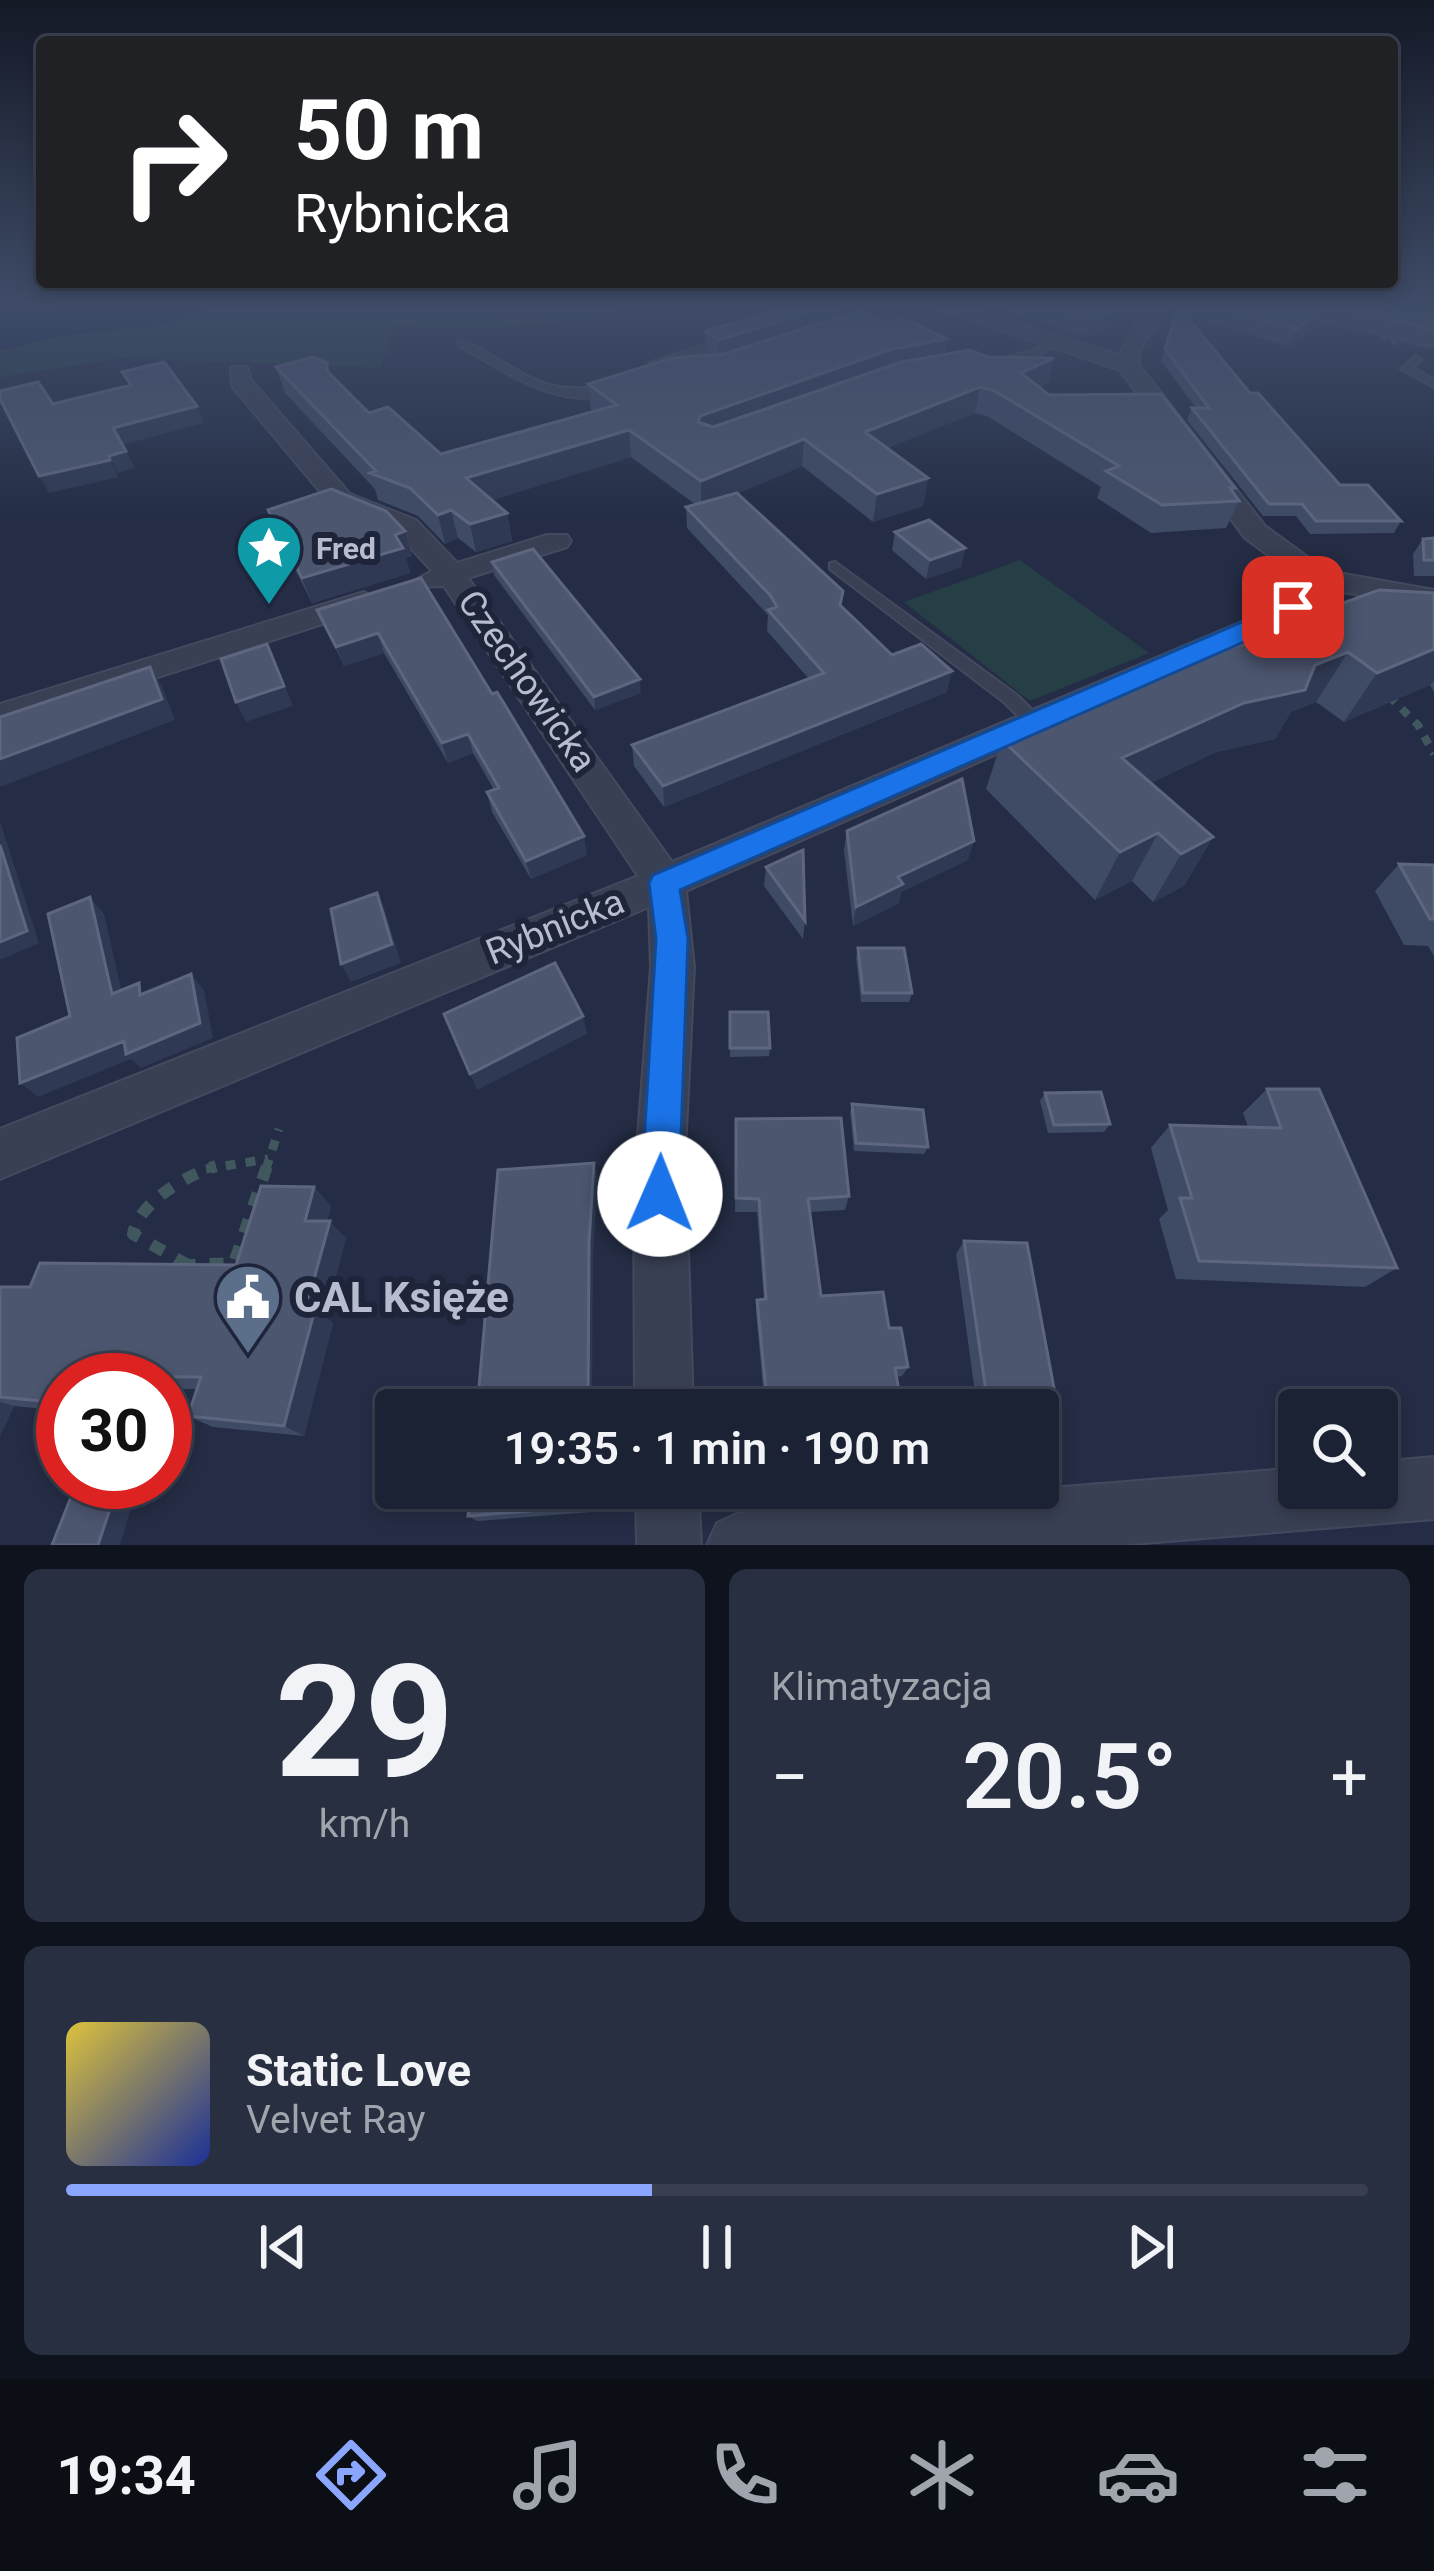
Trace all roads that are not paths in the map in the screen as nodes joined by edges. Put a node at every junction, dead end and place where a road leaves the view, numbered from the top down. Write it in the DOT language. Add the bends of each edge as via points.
graph roads {
  1 [pos="239,378"];
  2 [pos="517,378"];
  3 [pos="1139,378"];
  4 [pos="626,389"];
  5 [pos="557,541"];
  6 [pos="835,566"];
  7 [pos="452,574"];
  8 [pos="1319,579"];
  9 [pos="1434,599"];
  10 [pos="0,716"];
  11 [pos="1034,722"];
  12 [pos="664,883"];
  13 [pos="0,1154"];
  14 [pos="663,1389"];
  15 [pos="1434,1488"];
  16 [pos="668,1509"];
  17 [pos="669,1545"];
  18 [pos="739,1545"];
  1 -- 7 [label="street" via="341,500 406,526"];
  2 -- 4 [label="lane" via="587,394"];
  3 -- 8 [label="street" via="1255,532"];
  5 -- 7 [label="street"];
  6 -- 11 [label="lane"];
  7 -- 10 [label="street, Czechowicka"];
  7 -- 12 [label="street, Czechowicka"];
  8 -- 9 [label="street"];
  8 -- 11 [label="street, Rybnicka" via="1280,616"];
  11 -- 12 [label="street, Rybnicka"];
  12 -- 13 [label="street, Rybnicka"];
  12 -- 14 [label="street" via="672,939 661,1110"];
  15 -- 18 [label="street"];
  16 -- 17 [label="street"];
}
